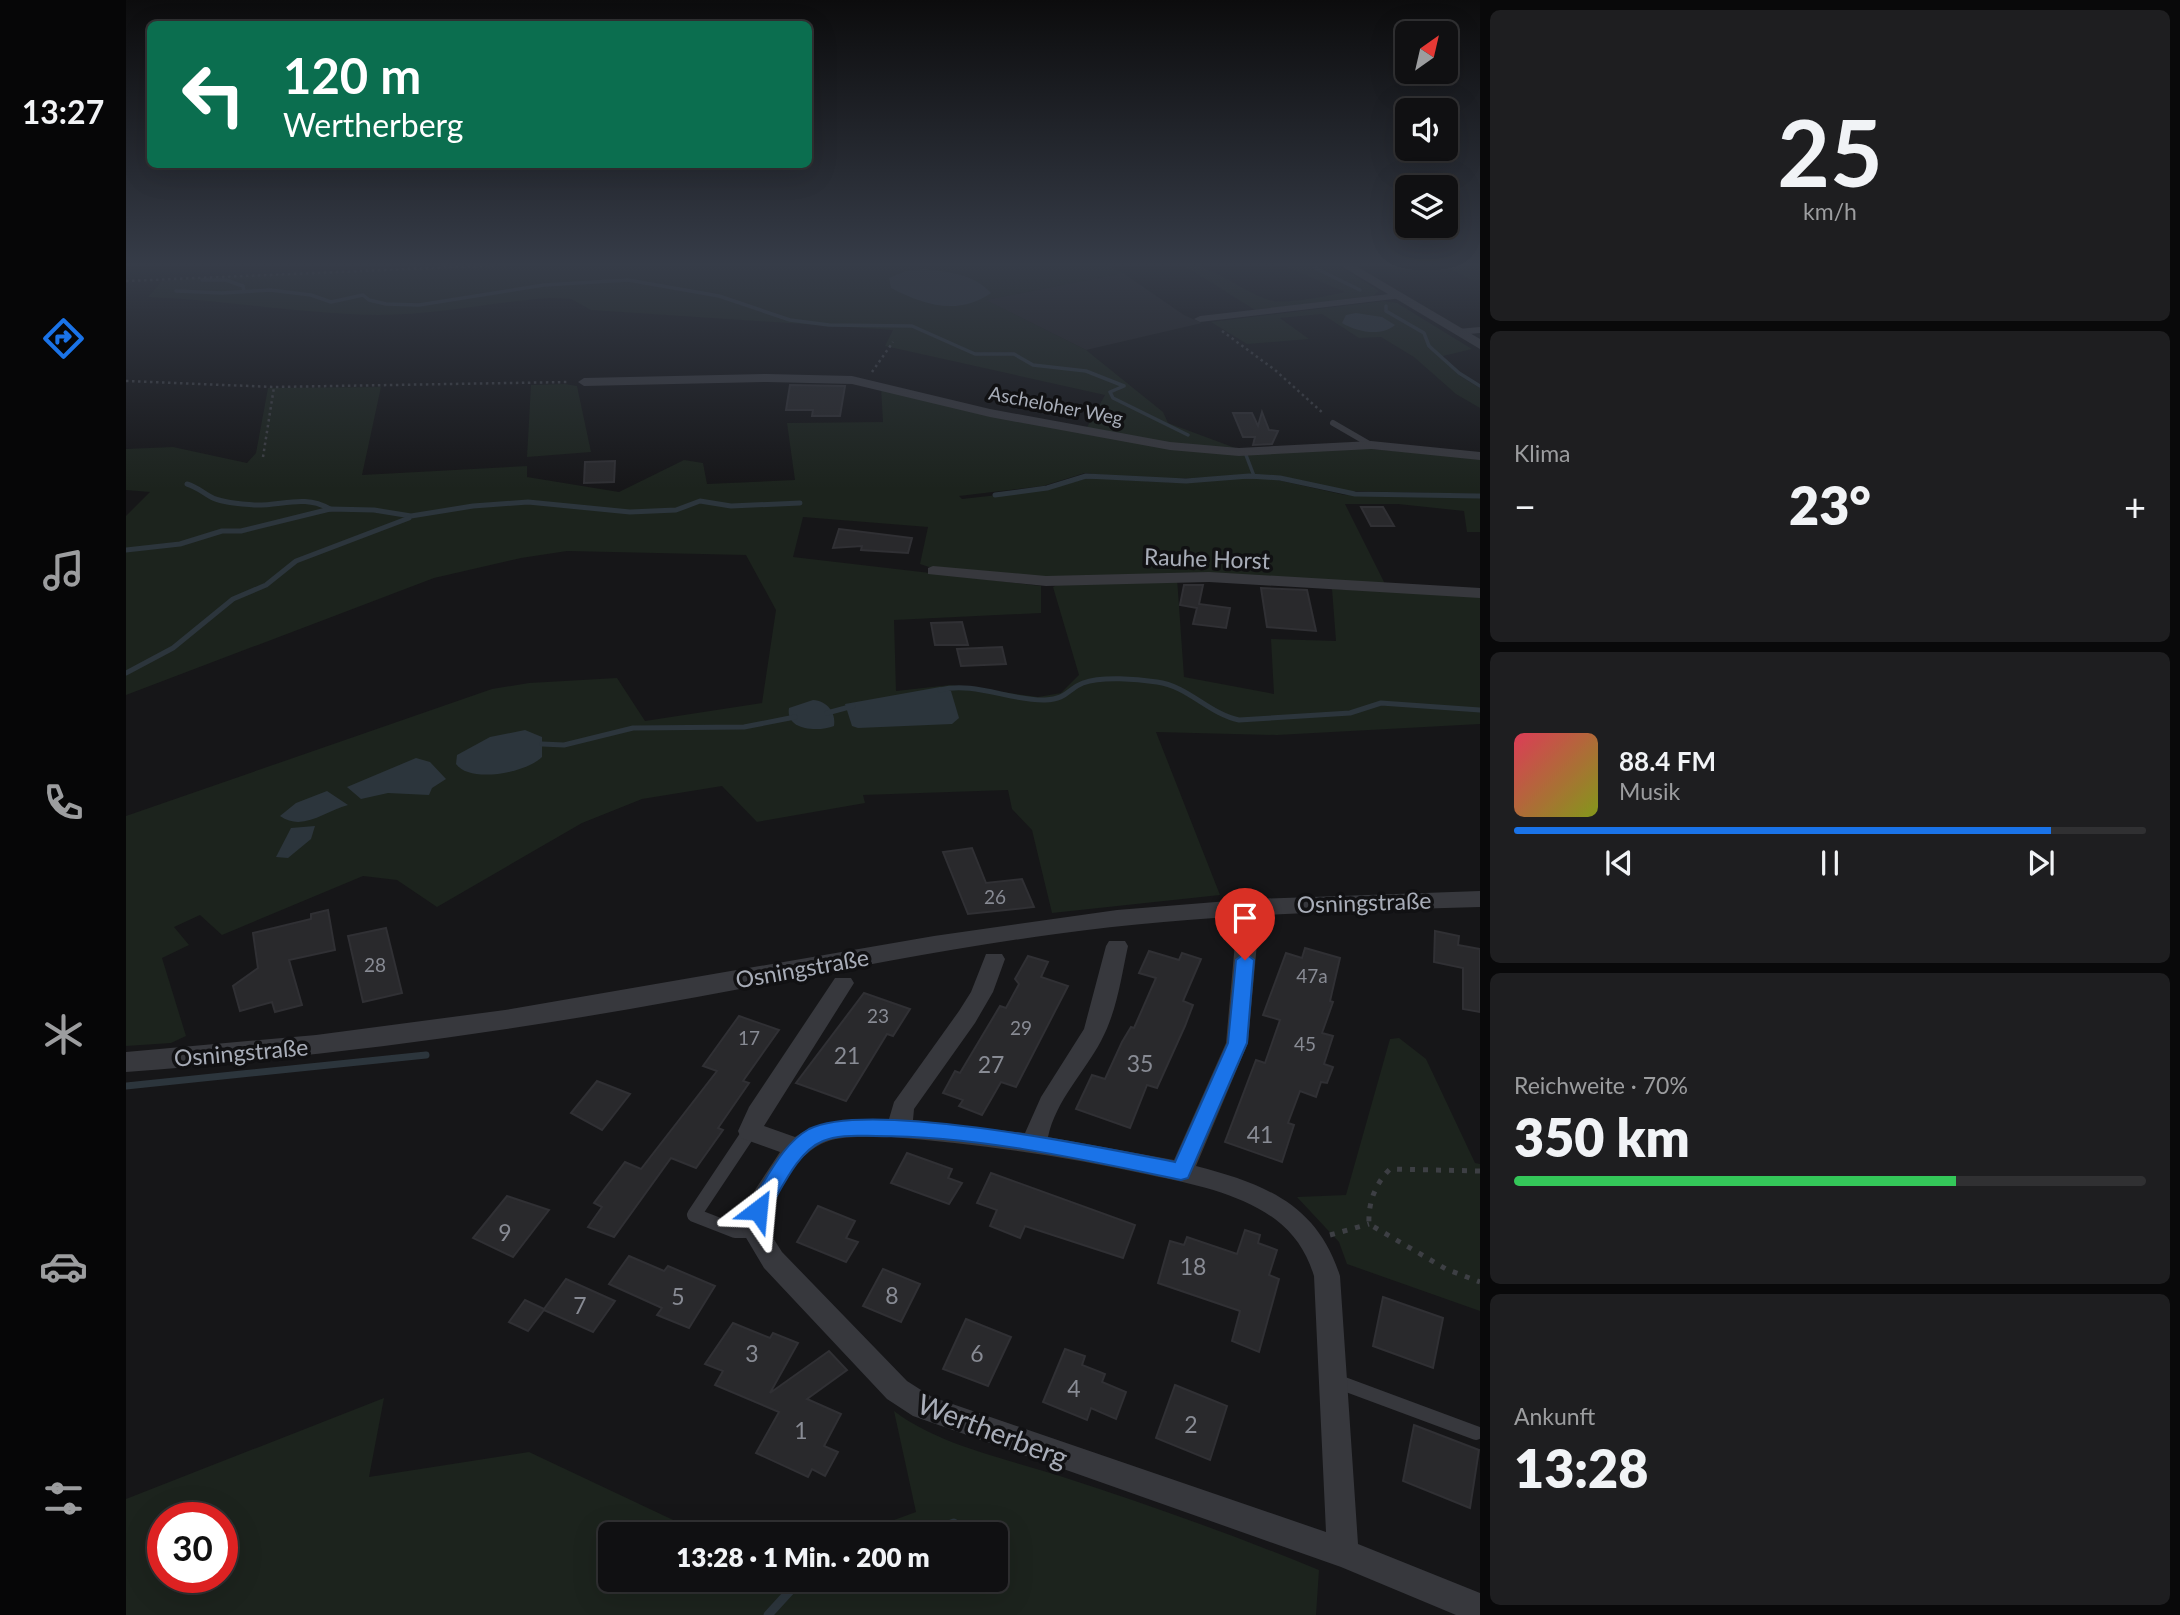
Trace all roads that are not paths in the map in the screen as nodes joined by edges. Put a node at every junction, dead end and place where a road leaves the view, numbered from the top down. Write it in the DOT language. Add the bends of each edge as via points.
graph roads {
  1 [pos="584,382"];
  2 [pos="1333,423"];
  3 [pos="1371,445"];
  4 [pos="1480,456"];
  5 [pos="933,571"];
  6 [pos="1480,593"];
  7 [pos="1480,899"];
  8 [pos="1247,932"];
  9 [pos="1117,946"];
  10 [pos="994,959"];
  11 [pos="843,982"];
  12 [pos="126,1062"];
  13 [pos="901,1129"];
  14 [pos="750,1131"];
  15 [pos="1034,1145"];
  16 [pos="797,1148"];
  17 [pos="1181,1172"];
  18 [pos="755,1231"];
  19 [pos="1334,1380"];
  20 [pos="1476,1433"];
  21 [pos="1343,1553"];
  22 [pos="1480,1609"];
  1 -- 3 [label="street, Ascheloher Weg" via="812,378 865,382 990,413 1170,446 1239,452"];
  2 -- 3 [label="lane"];
  3 -- 4 [label="street, Ascheloher Weg"];
  5 -- 6 [label="street, Rauhe Horst" via="1046,581 1209,577"];
  7 -- 12 [label="street, Osningstraße" via="1242,906 1114,919 873,955 439,1030"];
  8 -- 17 [label="street" via="1237,1043"];
  9 -- 15 [label="street" via="1105,1008 1037,1126"];
  10 -- 13 [label="street" via="967,1017 902,1108"];
  11 -- 14 [label="street"];
  13 -- 15 [label="street"];
  13 -- 16 [label="street" via="837,1130 817,1134"];
  14 -- 16 [label="street"];
  14 -- 18 [label="lane" via="694,1215 736,1231"];
  15 -- 17 [label="street"];
  16 -- 18 [label="street" via="758,1210"];
  17 -- 19 [label="street" via="1247,1191 1278,1207 1311,1240 1327,1276"];
  18 -- 21 [label="street, Wertherberg" via="773,1260 897,1390 923,1407"];
  19 -- 20 [label="lane"];
  19 -- 21 [label="street"];
  21 -- 22 [label="street, Wertherberg"];
}
